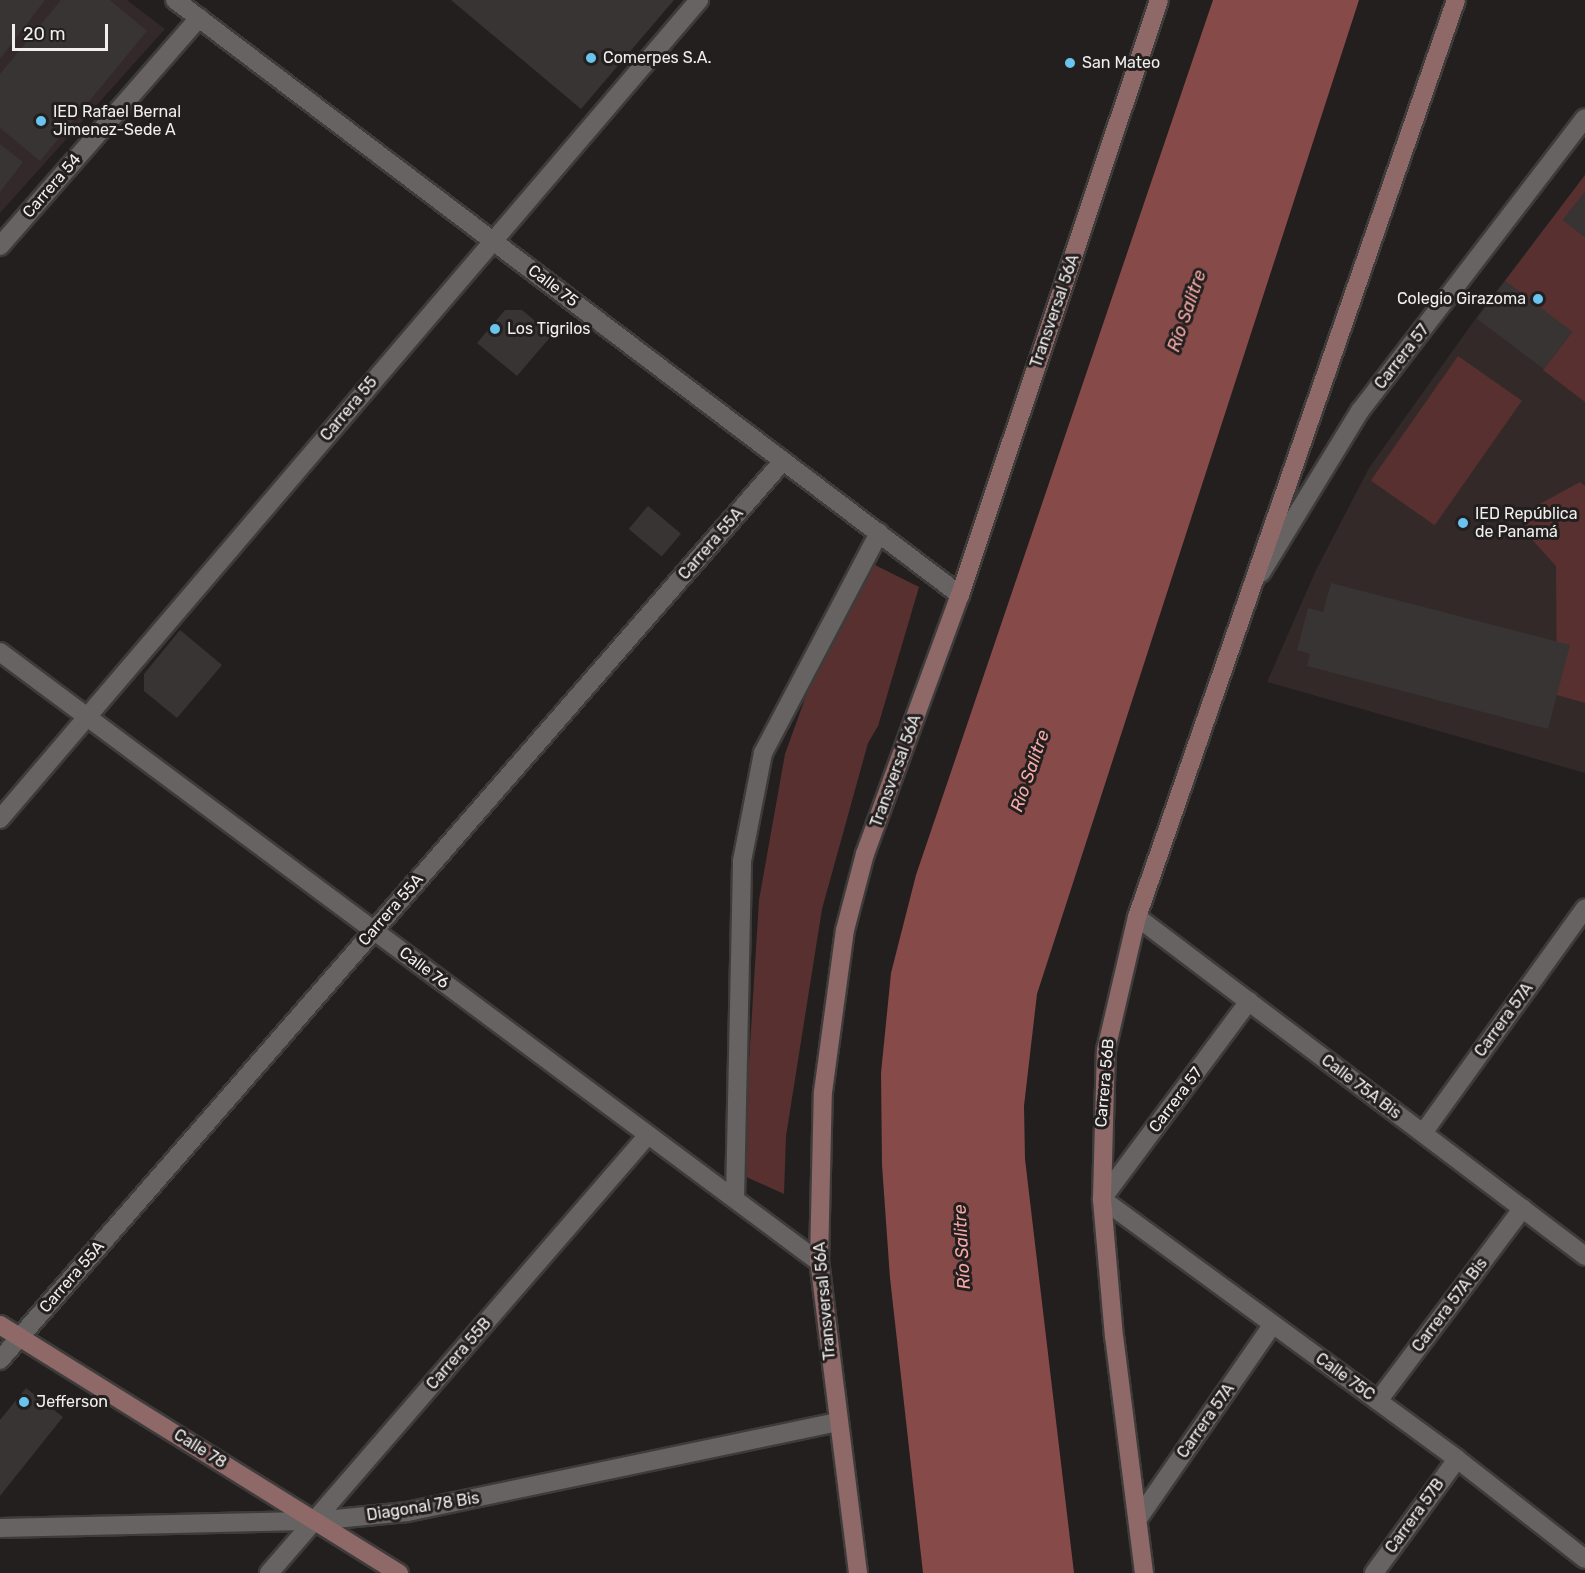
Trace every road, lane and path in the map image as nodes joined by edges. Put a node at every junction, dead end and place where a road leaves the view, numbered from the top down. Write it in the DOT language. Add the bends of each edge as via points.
graph roads {
  1 [pos="175,0"];
  2 [pos="699,0"];
  3 [pos="1159,0"];
  4 [pos="1456,0"];
  5 [pos="199,18"];
  6 [pos="1585,118"];
  7 [pos="492,240"];
  8 [pos="0,246"];
  9 [pos="783,461"];
  10 [pos="879,533"];
  11 [pos="1257,579"];
  12 [pos="960,595"];
  13 [pos="0,652"];
  14 [pos="88,717"];
  15 [pos="0,819"];
  16 [pos="1585,908"];
  17 [pos="1137,917"];
  18 [pos="374,931"];
  19 [pos="1250,1001"];
  20 [pos="1423,1133"];
  21 [pos="648,1135"];
  22 [pos="735,1199"];
  23 [pos="1102,1199"];
  24 [pos="1523,1208"];
  25 [pos="1585,1256"];
  26 [pos="819,1262"];
  27 [pos="1273,1324"];
  28 [pos="0,1325"];
  29 [pos="19,1337"];
  30 [pos="0,1360"];
  31 [pos="1378,1401"];
  32 [pos="838,1422"];
  33 [pos="1457,1459"];
  34 [pos="1138,1519"];
  35 [pos="315,1521"];
  36 [pos="0,1528"];
  37 [pos="1585,1560"];
  38 [pos="269,1573"];
  39 [pos="399,1573"];
  40 [pos="858,1573"];
  41 [pos="1144,1573"];
  42 [pos="1374,1573"];
  1 -- 5 [label="street, Calle 75"];
  2 -- 7 [label="street, Carrera 55"];
  3 -- 12 [label="main road, Transversal 56A"];
  4 -- 11 [label="main road"];
  5 -- 7 [label="street, Calle 75"];
  5 -- 8 [label="street, Carrera 54"];
  6 -- 11 [label="street, Carrera 57" via="1360,411"];
  7 -- 9 [label="street, Calle 75"];
  7 -- 14 [label="street, Carrera 55"];
  9 -- 10 [label="street, Calle 75"];
  9 -- 18 [label="street, Carrera 55A"];
  10 -- 12 [label="street, Calle 75"];
  10 -- 22 [label="street" via="763,753 742,861"];
  11 -- 17 [label="main road, Carrera 56B"];
  12 -- 26 [label="main road, Transversal 56A" via="865,854 844,930 823,1092"];
  13 -- 14 [label="street, Calle 76"];
  14 -- 15 [label="street, Carrera 55"];
  14 -- 18 [label="street, Calle 76"];
  16 -- 20 [label="street, Carrera 57A"];
  17 -- 19 [label="street, Calle 75A Bis"];
  17 -- 23 [label="main road, Carrera 56B" via="1106,1050"];
  18 -- 21 [label="street, Calle 76"];
  18 -- 29 [label="street, Carrera 55A"];
  19 -- 20 [label="street, Calle 75A Bis"];
  19 -- 23 [label="street, Carrera 57"];
  20 -- 24 [label="street, Calle 75A Bis"];
  21 -- 22 [label="street, Calle 76"];
  21 -- 35 [label="street, Carrera 55B"];
  22 -- 26 [label="street, Calle 76"];
  23 -- 27 [label="street, Calle 75C"];
  23 -- 34 [label="main road, Carrera 56B" via="1114,1337"];
  24 -- 25 [label="street, Calle 75A Bis"];
  24 -- 31 [label="street, Carrera 57A Bis"];
  26 -- 32 [label="main road, Transversal 56A"];
  27 -- 31 [label="street, Calle 75C"];
  27 -- 34 [label="street, Carrera 57A"];
  28 -- 29 [label="main road, Calle 78"];
  29 -- 30 [label="street, Carrera 55A"];
  29 -- 35 [label="main road, Calle 78"];
  31 -- 33 [label="street, Calle 75C"];
  32 -- 35 [label="street, Diagonal 78 Bis" via="441,1506"];
  32 -- 40 [label="main road, Transversal 56A"];
  33 -- 37 [label="street, Calle 75C"];
  33 -- 42 [label="street, Carrera 57B"];
  34 -- 41 [label="main road, Carrera 56B"];
  35 -- 36 [label="street, Diagonal 78 Bis"];
  35 -- 38 [label="street, Carrera 55B"];
  35 -- 39 [label="main road, Calle 78"];
}
